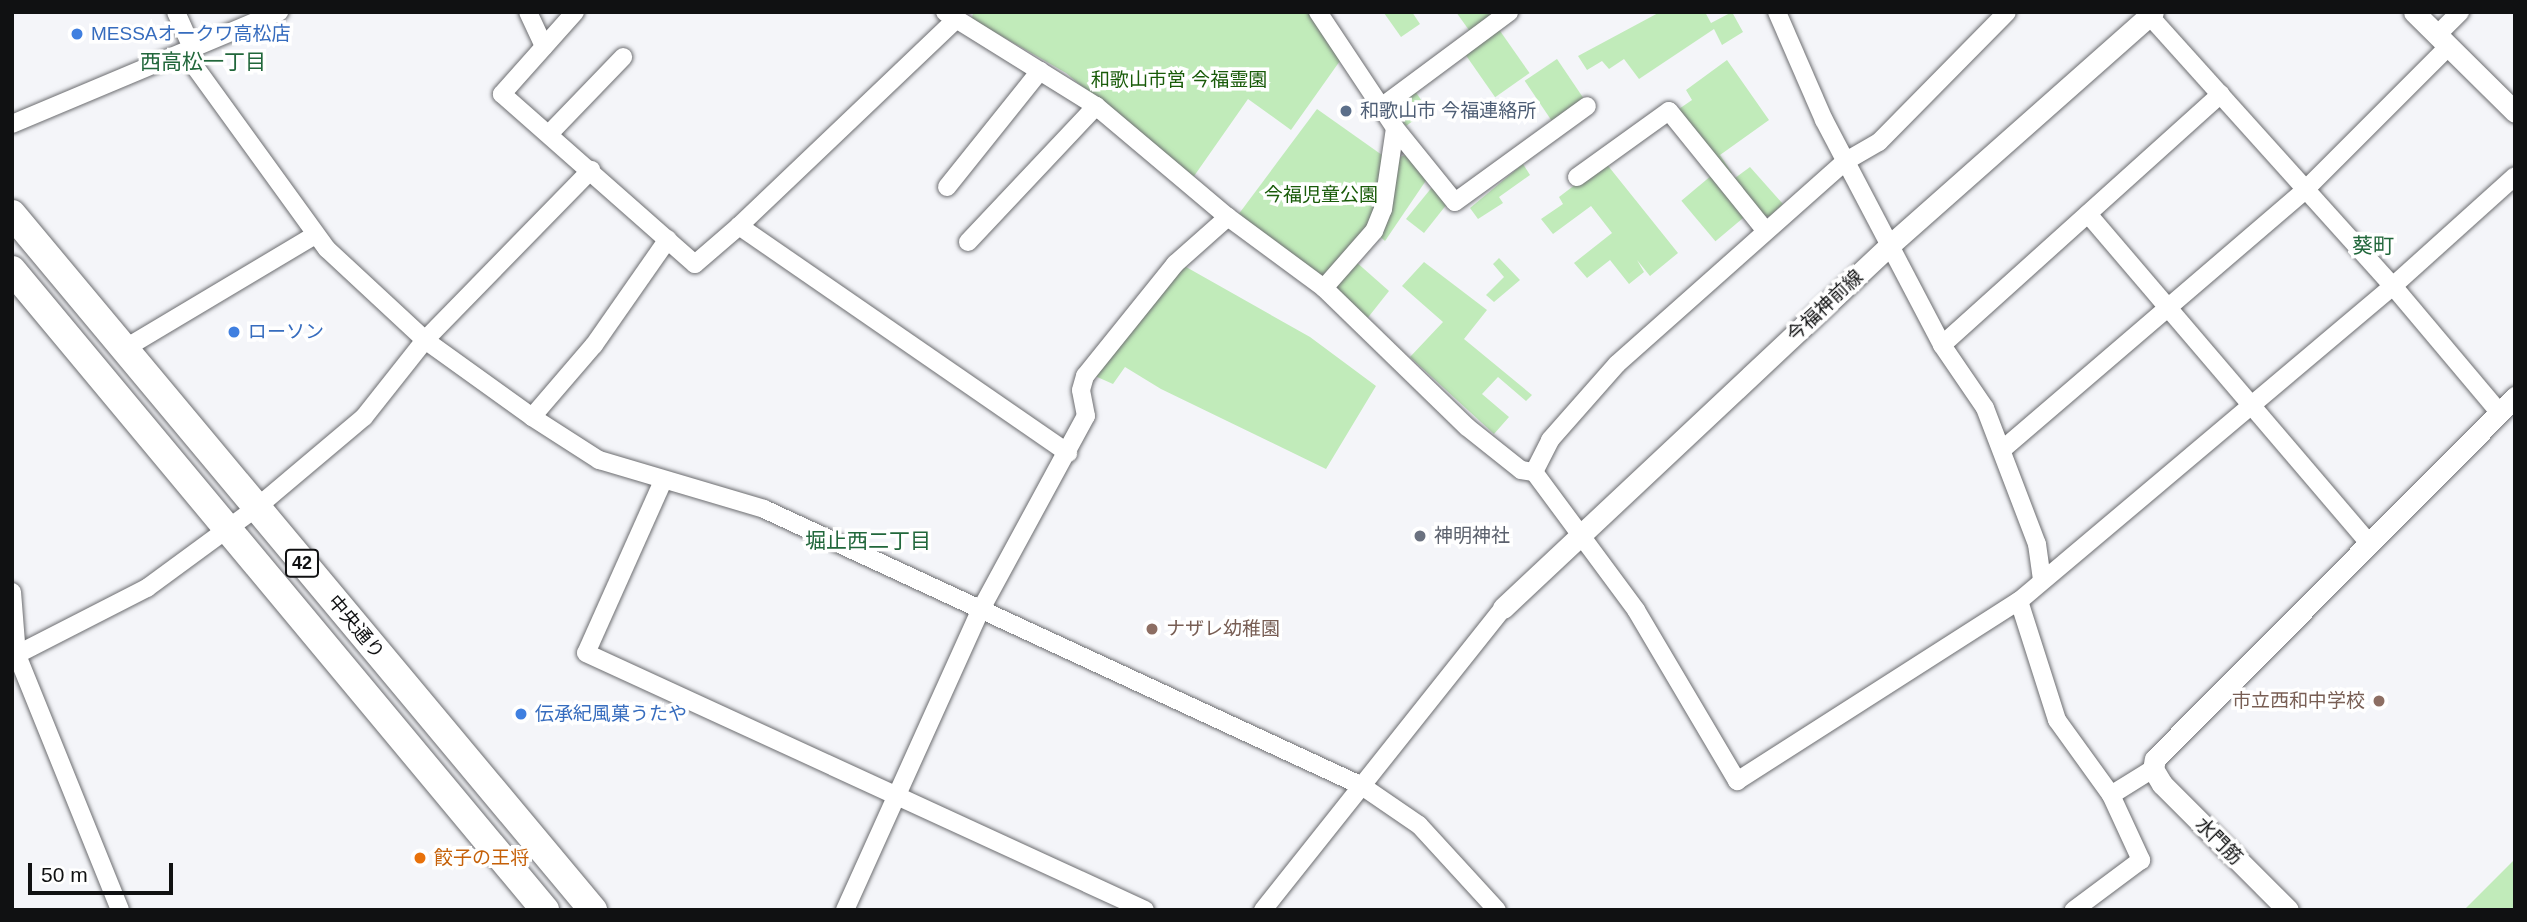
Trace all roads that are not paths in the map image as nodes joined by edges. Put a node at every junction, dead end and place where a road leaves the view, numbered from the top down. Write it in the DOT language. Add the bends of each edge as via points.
graph roads {
  1 [pos="176,12"];
  2 [pos="279,12"];
  3 [pos="528,12"];
  4 [pos="575,12"];
  5 [pos="1318,12"];
  6 [pos="1509,12"];
  7 [pos="1777,12"];
  8 [pos="2007,12"];
  9 [pos="2414,12"];
  10 [pos="2460,12"];
  11 [pos="2150,13"];
  12 [pos="951,15"];
  13 [pos="2443,41"];
  14 [pos="544,47"];
  15 [pos="189,52"];
  16 [pos="623,57"];
  17 [pos="1040,71"];
  18 [pos="2221,94"];
  19 [pos="1384,105"];
  20 [pos="1096,106"];
  21 [pos="1587,106"];
  22 [pos="2513,107"];
  23 [pos="12,124"];
  24 [pos="1395,128"];
  25 [pos="549,134"];
  26 [pos="1846,161"];
  27 [pos="591,170"];
  28 [pos="2515,176"];
  29 [pos="1577,177"];
  30 [pos="947,187"];
  31 [pos="2306,189"];
  32 [pos="12,214"];
  33 [pos="2088,214"];
  34 [pos="1228,217"];
  35 [pos="739,226"];
  36 [pos="1766,231"];
  37 [pos="315,235"];
  38 [pos="668,239"];
  39 [pos="968,242"];
  40 [pos="1890,245"];
  41 [pos="12,270"];
  42 [pos="2393,286"];
  43 [pos="1324,288"];
  44 [pos="2168,307"];
  45 [pos="425,340"];
  46 [pos="1942,345"];
  47 [pos="124,349"];
  48 [pos="2515,397"];
  49 [pos="2254,403"];
  50 [pos="2499,412"];
  51 [pos="532,417"];
  52 [pos="2003,449"];
  53 [pos="1068,453"];
  54 [pos="1534,472"];
  55 [pos="663,481"];
  56 [pos="256,508"];
  57 [pos="227,530"];
  58 [pos="1582,535"];
  59 [pos="2368,541"];
  60 [pos="2042,580"];
  61 [pos="12,592"];
  62 [pos="2019,601"];
  63 [pos="1503,608"];
  64 [pos="980,611"];
  65 [pos="15,656"];
  66 [pos="2153,769"];
  67 [pos="1362,786"];
  68 [pos="2111,795"];
  69 [pos="897,796"];
  70 [pos="120,910"];
  71 [pos="545,910"];
  72 [pos="593,910"];
  73 [pos="845,910"];
  74 [pos="1145,910"];
  75 [pos="1263,910"];
  76 [pos="1496,910"];
  77 [pos="2074,910"];
  78 [pos="2288,910"];
  1 -- 15 [label="street"];
  2 -- 15 [label="street"];
  3 -- 14 [label="street"];
  4 -- 14 [label="street"];
  5 -- 19 [label="street"];
  6 -- 19 [label="street"];
  7 -- 26 [label="street"];
  8 -- 26 [label="street" via="1879,142"];
  9 -- 13 [label="street"];
  10 -- 13 [label="street"];
  11 -- 18 [label="street"];
  11 -- 40 [label="street, 今福神前線"];
  12 -- 17 [label="street"];
  12 -- 35 [label="street"];
  13 -- 22 [label="street"];
  13 -- 31 [label="street"];
  14 -- 25 [label="street" via="502,94"];
  15 -- 23 [label="street"];
  15 -- 37 [label="street"];
  16 -- 25 [label="street"];
  17 -- 20 [label="street"];
  17 -- 30 [label="street"];
  18 -- 31 [label="street"];
  18 -- 33 [label="street"];
  19 -- 24 [label="street"];
  20 -- 34 [label="street"];
  20 -- 39 [label="street"];
  21 -- 24 [label="street" via="1455,202"];
  24 -- 43 [label="street" via="1383,209 1374,231"];
  25 -- 27 [label="street"];
  26 -- 36 [label="street"];
  26 -- 40 [label="street"];
  27 -- 38 [label="street"];
  27 -- 45 [label="street"];
  28 -- 42 [label="street"];
  29 -- 36 [label="street" via="1669,111"];
  31 -- 42 [label="street"];
  31 -- 44 [label="street"];
  32 -- 47 [label="highway, 中央通り / 42"];
  33 -- 44 [label="street"];
  33 -- 46 [label="street"];
  34 -- 43 [label="street"];
  34 -- 53 [label="street" via="1175,264 1085,376 1081,390 1086,416"];
  35 -- 38 [label="street" via="695,264"];
  35 -- 53 [label="street"];
  36 -- 54 [label="street" via="1617,364 1550,440"];
  37 -- 45 [label="street"];
  37 -- 47 [label="street"];
  38 -- 51 [label="street" via="594,345"];
  40 -- 46 [label="street"];
  40 -- 58 [label="street, 今福神前線"];
  41 -- 57 [label="highway, 中央通り / 42"];
  42 -- 49 [label="street"];
  42 -- 50 [label="street"];
  43 -- 54 [label="street" via="1467,427 1521,470"];
  44 -- 49 [label="street"];
  44 -- 52 [label="street"];
  45 -- 51 [label="street"];
  45 -- 56 [label="street" via="364,417"];
  46 -- 52 [label="street" via="1984,408"];
  47 -- 56 [label="highway, 中央通り / 42"];
  48 -- 50 [label="street"];
  49 -- 59 [label="street"];
  49 -- 60 [label="street"];
  50 -- 59 [label="street"];
  51 -- 55 [label="street" via="599,460"];
  52 -- 60 [label="street" via="2037,544"];
  53 -- 64 [label="street"];
  54 -- 58 [label="street"];
  55 -- 64 [label="street" via="764,509"];
  55 -- 69 [label="street" via="586,653"];
  56 -- 57 [label="street"];
  56 -- 72 [label="highway, 中央通り / 42"];
  57 -- 65 [label="street" via="147,589"];
  57 -- 71 [label="highway, 中央通り / 42"];
  58 -- 62 [label="street" via="1636,610 1737,781"];
  58 -- 63 [label="street, 今福神前線"];
  59 -- 66 [label="street" via="2164,748"];
  60 -- 62 [label="street"];
  61 -- 65 [label="street"];
  62 -- 68 [label="street" via="2057,720"];
  63 -- 67 [label="street"];
  64 -- 67 [label="street"];
  64 -- 69 [label="street"];
  65 -- 70 [label="street"];
  66 -- 68 [label="street"];
  66 -- 78 [label="street, 水門筋"];
  67 -- 75 [label="street"];
  67 -- 76 [label="street" via="1419,825"];
  68 -- 77 [label="street" via="2141,860"];
  69 -- 73 [label="street"];
  69 -- 74 [label="street"];
}
